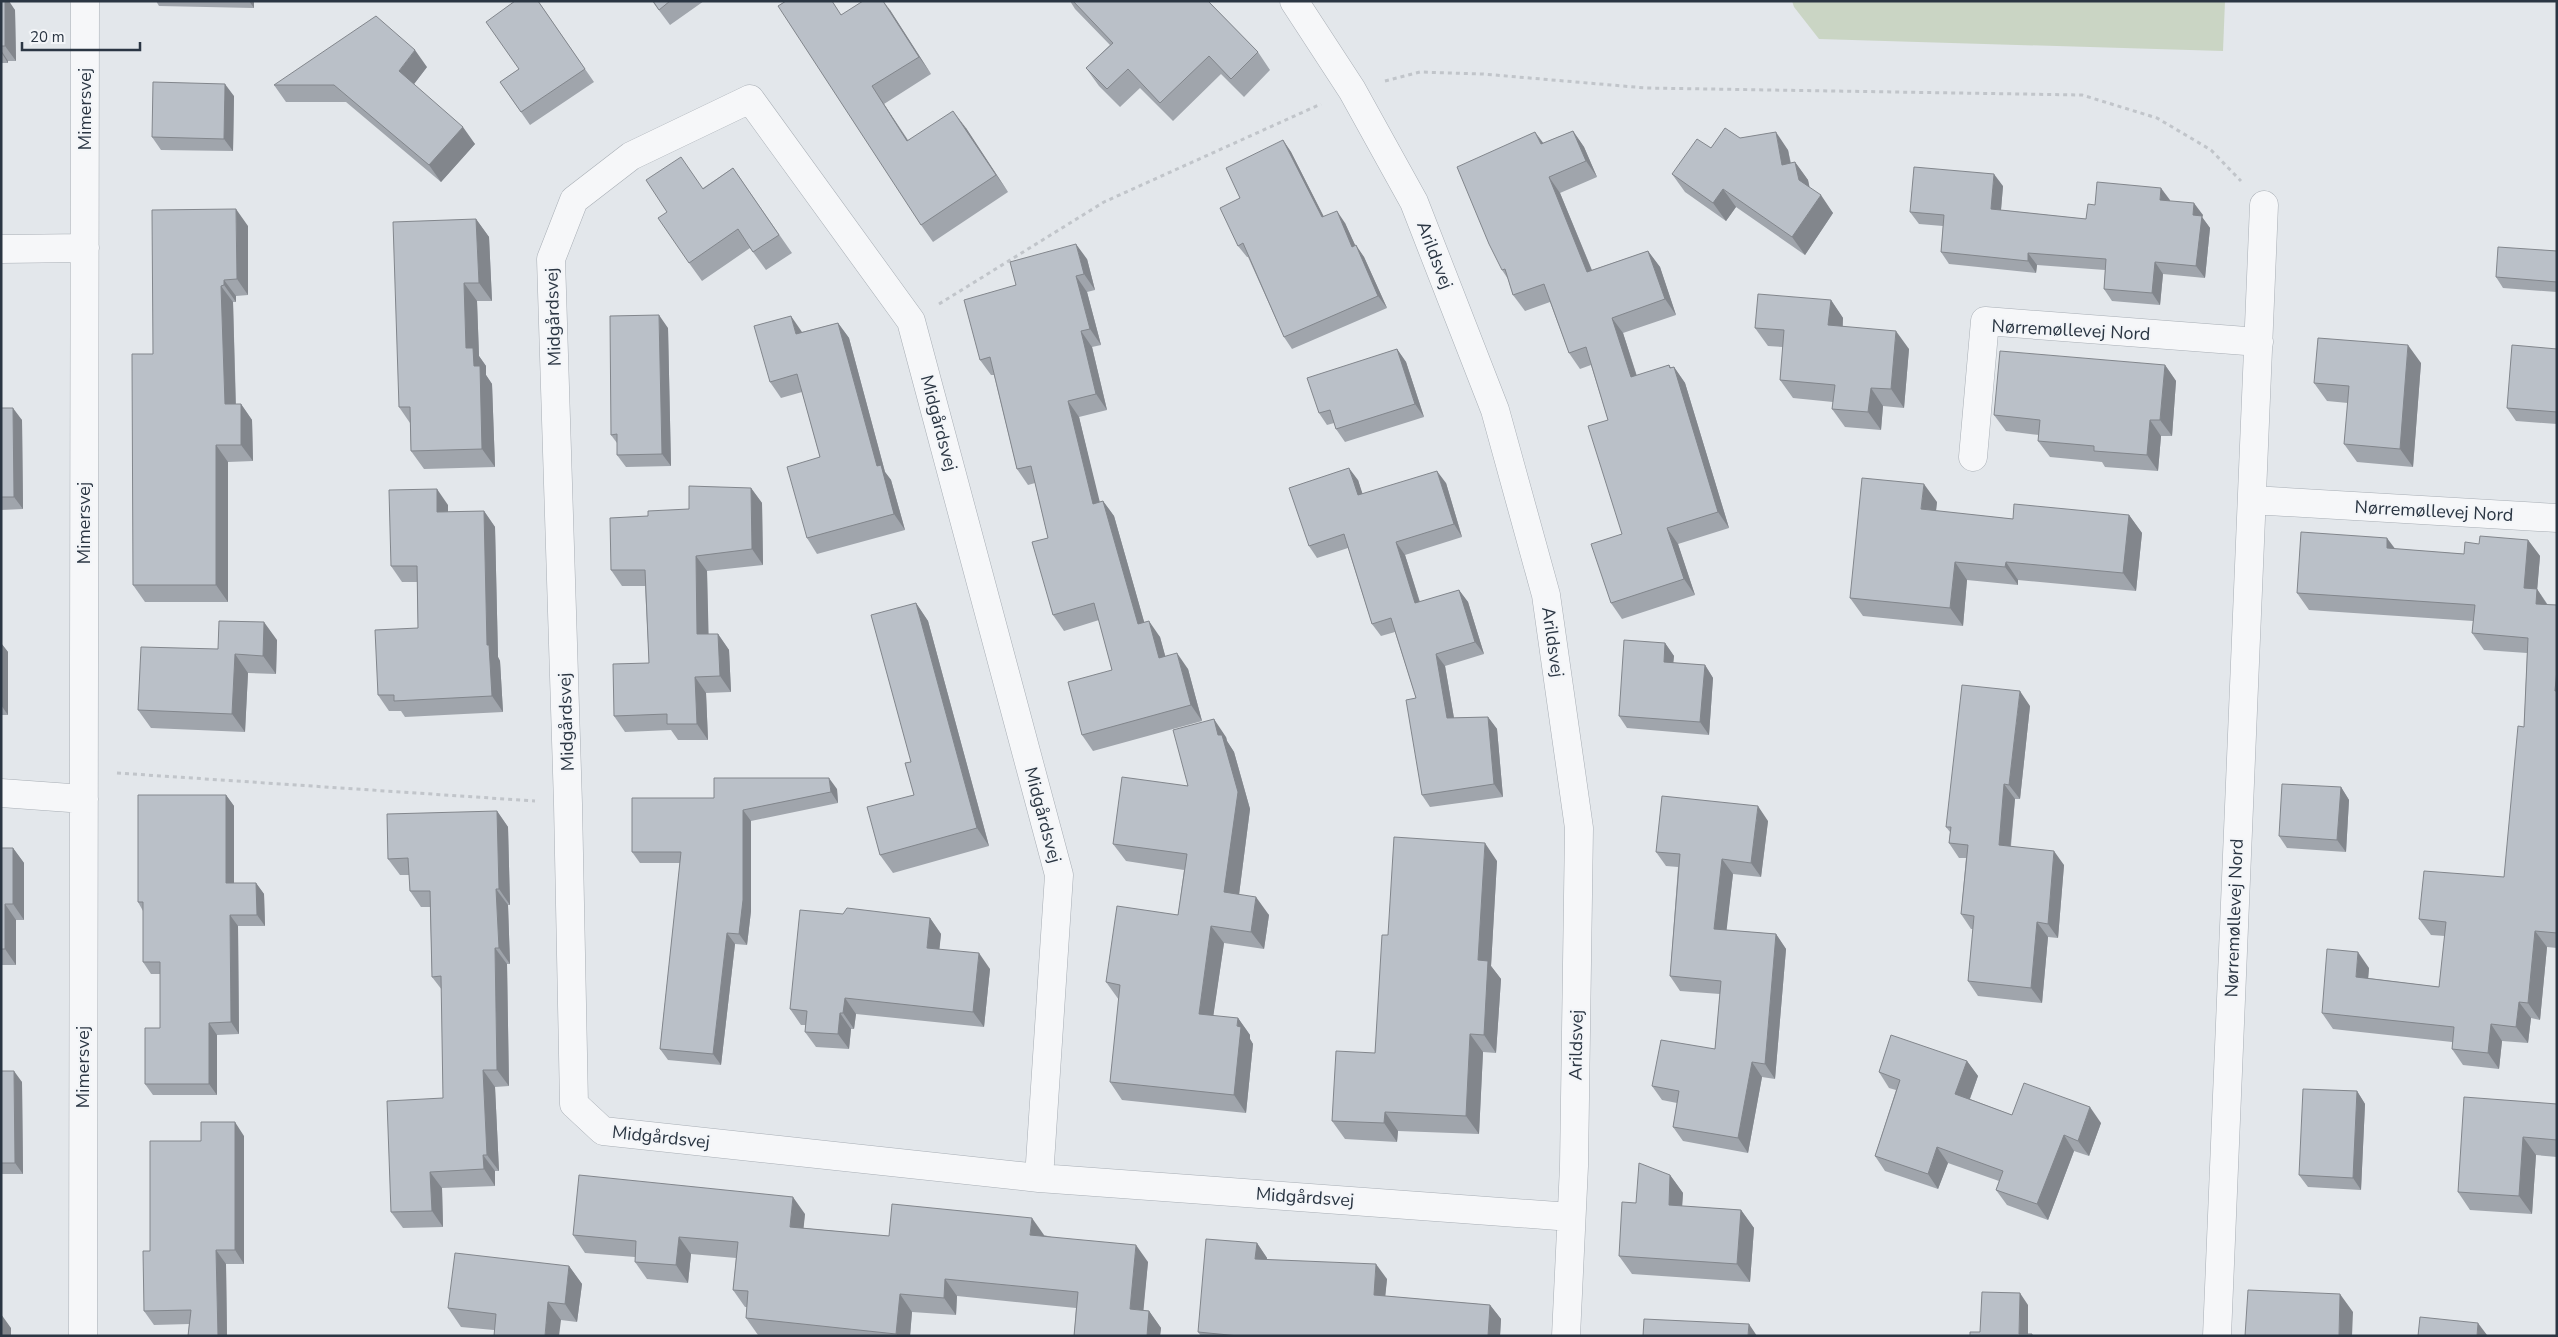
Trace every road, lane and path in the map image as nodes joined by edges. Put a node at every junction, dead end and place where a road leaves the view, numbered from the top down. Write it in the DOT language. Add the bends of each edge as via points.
graph roads {
  1 [pos="85,1"];
  2 [pos="1294,1"];
  3 [pos="1352,90"];
  4 [pos="2264,205"];
  5 [pos="85,248"];
  6 [pos="1,249"];
  7 [pos="911,321"];
  8 [pos="2259,342"];
  9 [pos="1973,457"];
  10 [pos="2252,500"];
  11 [pos="2557,518"];
  12 [pos="84,770"];
  13 [pos="1,793"];
  14 [pos="84,799"];
  15 [pos="568,804"];
  16 [pos="1040,1178"];
  17 [pos="1571,1217"];
  18 [pos="83,1336"];
  19 [pos="1566,1336"];
  20 [pos="2217,1336"];
  1 -- 5 [label="street, Mimersvej"];
  2 -- 3 [label="street, Arildsvej"];
  3 -- 4 [label="path" via="1420,72 1646,88 2082,95 2157,118 2211,150"];
  3 -- 7 [label="path" via="1104,202"];
  3 -- 17 [label="street, Arildsvej" via="1414,202 1496,410 1546,595 1579,828"];
  4 -- 8 [label="street, Nørremøllevej Nord"];
  5 -- 6 [label="street"];
  5 -- 12 [label="street, Mimersvej"];
  7 -- 15 [label="street, Midgårdsvej" via="750,99 631,156 574,200 551,259"];
  7 -- 16 [label="street, Midgårdsvej" via="1060,875"];
  8 -- 9 [label="street, Nørremøllevej Nord" via="1984,321"];
  8 -- 10 [label="street, Nørremøllevej Nord"];
  10 -- 11 [label="street, Nørremøllevej Nord"];
  10 -- 20 [label="street, Nørremøllevej Nord"];
  12 -- 14 [label="street, Mimersvej"];
  12 -- 15 [label="path"];
  13 -- 14 [label="street"];
  14 -- 18 [label="street, Mimersvej"];
  15 -- 16 [label="street, Midgårdsvej" via="574,1104 603,1131"];
  16 -- 17 [label="street, Midgårdsvej"];
  17 -- 19 [label="street, Arildsvej"];
}
